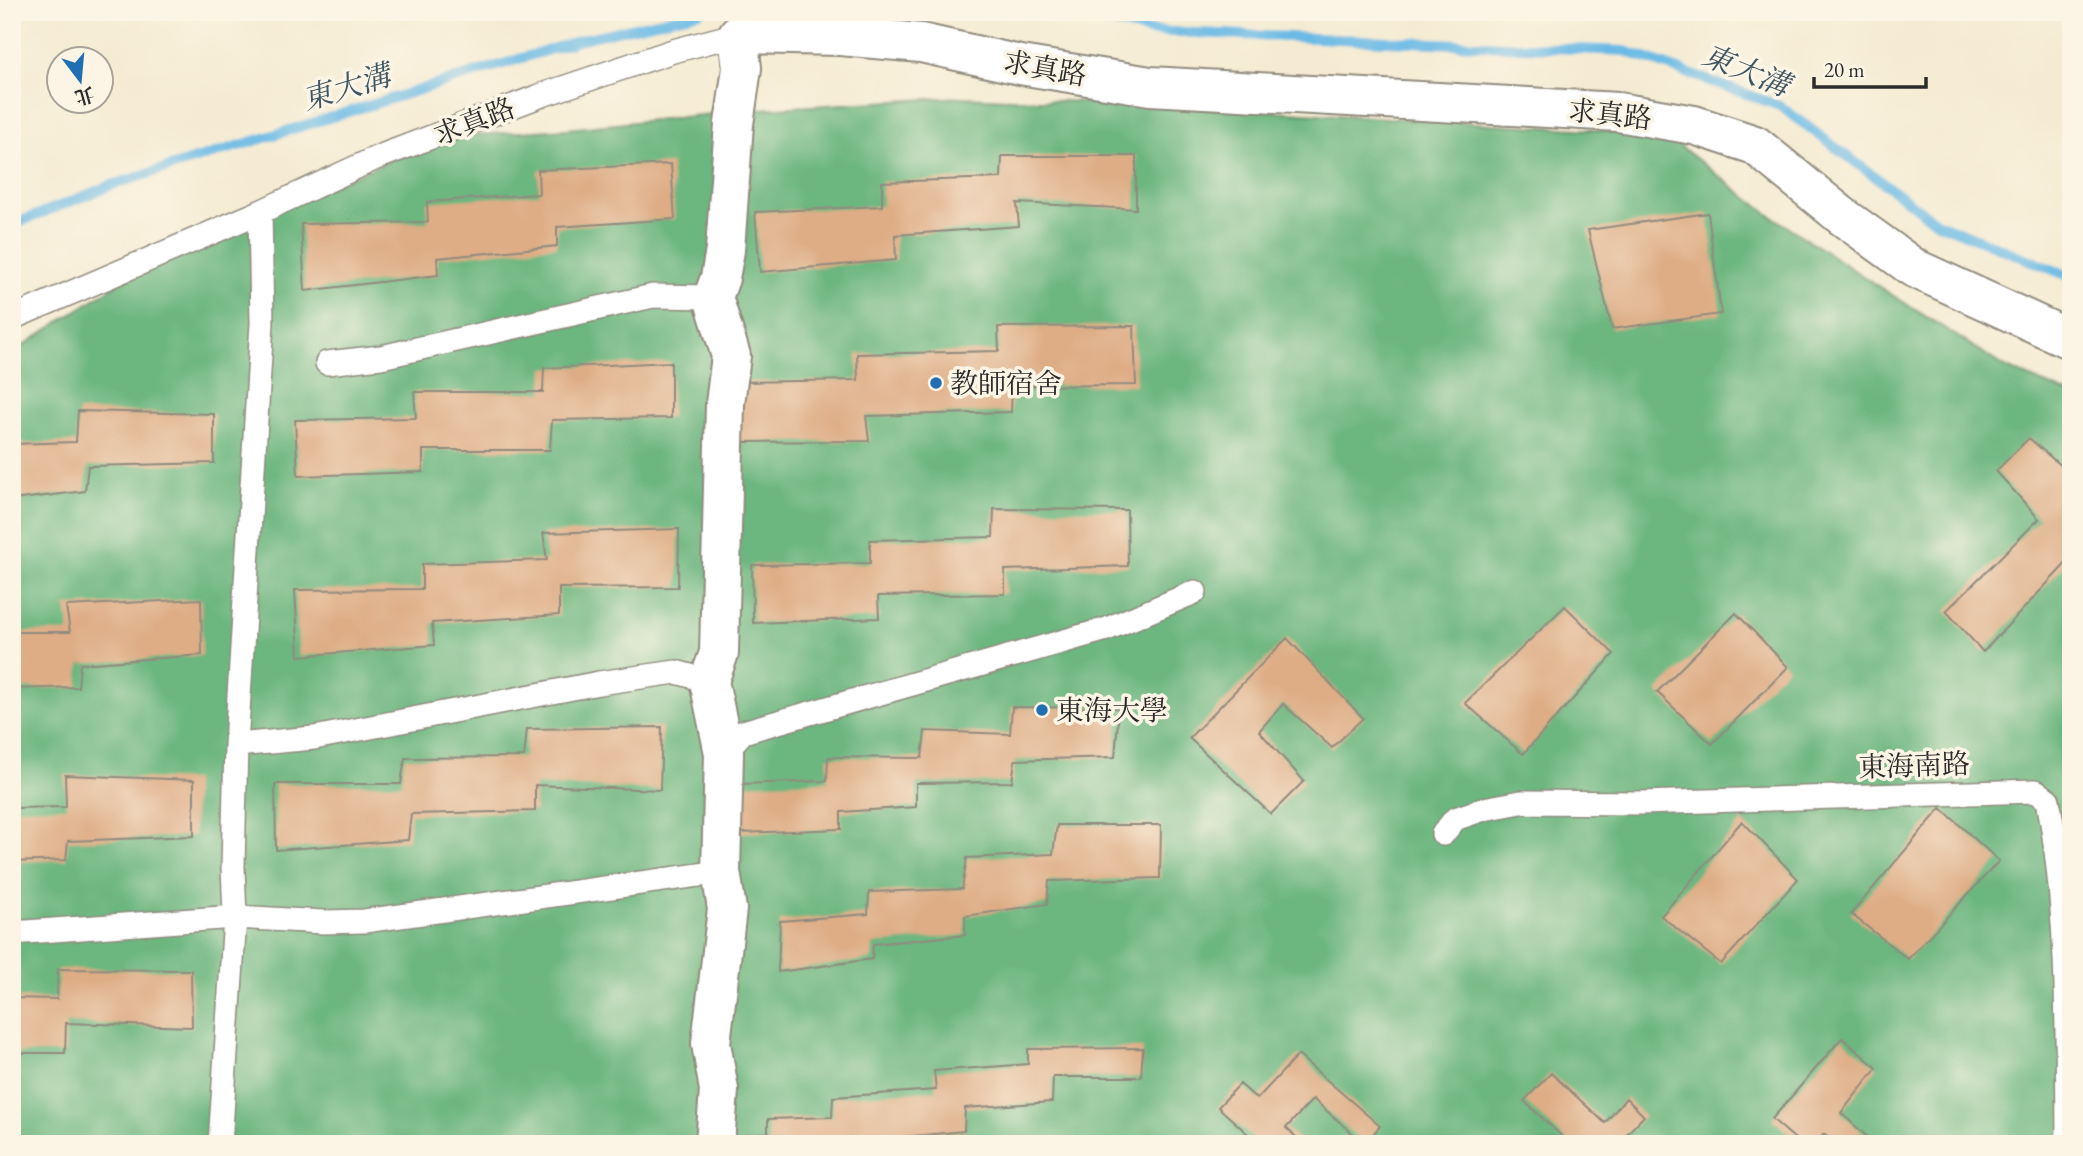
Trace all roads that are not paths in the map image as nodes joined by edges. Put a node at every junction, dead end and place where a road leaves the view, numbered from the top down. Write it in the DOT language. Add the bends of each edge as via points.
graph roads {
  1 [pos="738,34"];
  2 [pos="260,212"];
  3 [pos="713,296"];
  4 [pos="12,318"];
  5 [pos="2071,340"];
  6 [pos="327,363"];
  7 [pos="1195,592"];
  8 [pos="709,681"];
  9 [pos="236,745"];
  10 [pos="724,752"];
  11 [pos="1443,834"];
  12 [pos="722,872"];
  13 [pos="235,916"];
  14 [pos="12,933"];
  15 [pos="220,1144"];
  16 [pos="715,1144"];
  17 [pos="2068,1144"];
  1 -- 2 [label="lane, 求真路" via="529,100 376,158"];
  1 -- 3 [label="street" via="742,68 725,250"];
  1 -- 5 [label="street, 求真路" via="921,43 1150,86 1618,112 1694,125 1755,145 1914,268"];
  2 -- 4 [label="lane, 求真路"];
  2 -- 9 [label="lane" via="262,324"];
  3 -- 6 [label="lane" via="653,296 382,357"];
  3 -- 8 [label="street" via="731,356 725,404 719,653"];
  7 -- 10 [label="lane" via="1107,629 743,732"];
  8 -- 9 [label="lane" via="663,673 314,738"];
  8 -- 10 [label="street"];
  9 -- 13 [label="lane"];
  10 -- 12 [label="street"];
  11 -- 17 [label="lane, 東海南路" via="1455,819 1521,802 1655,803 2036,791 2048,800 2058,873 2067,978"];
  12 -- 13 [label="lane" via="364,921"];
  12 -- 16 [label="street" via="727,909 711,1043 719,1090"];
  13 -- 14 [label="lane"];
  13 -- 15 [label="lane"];
}
